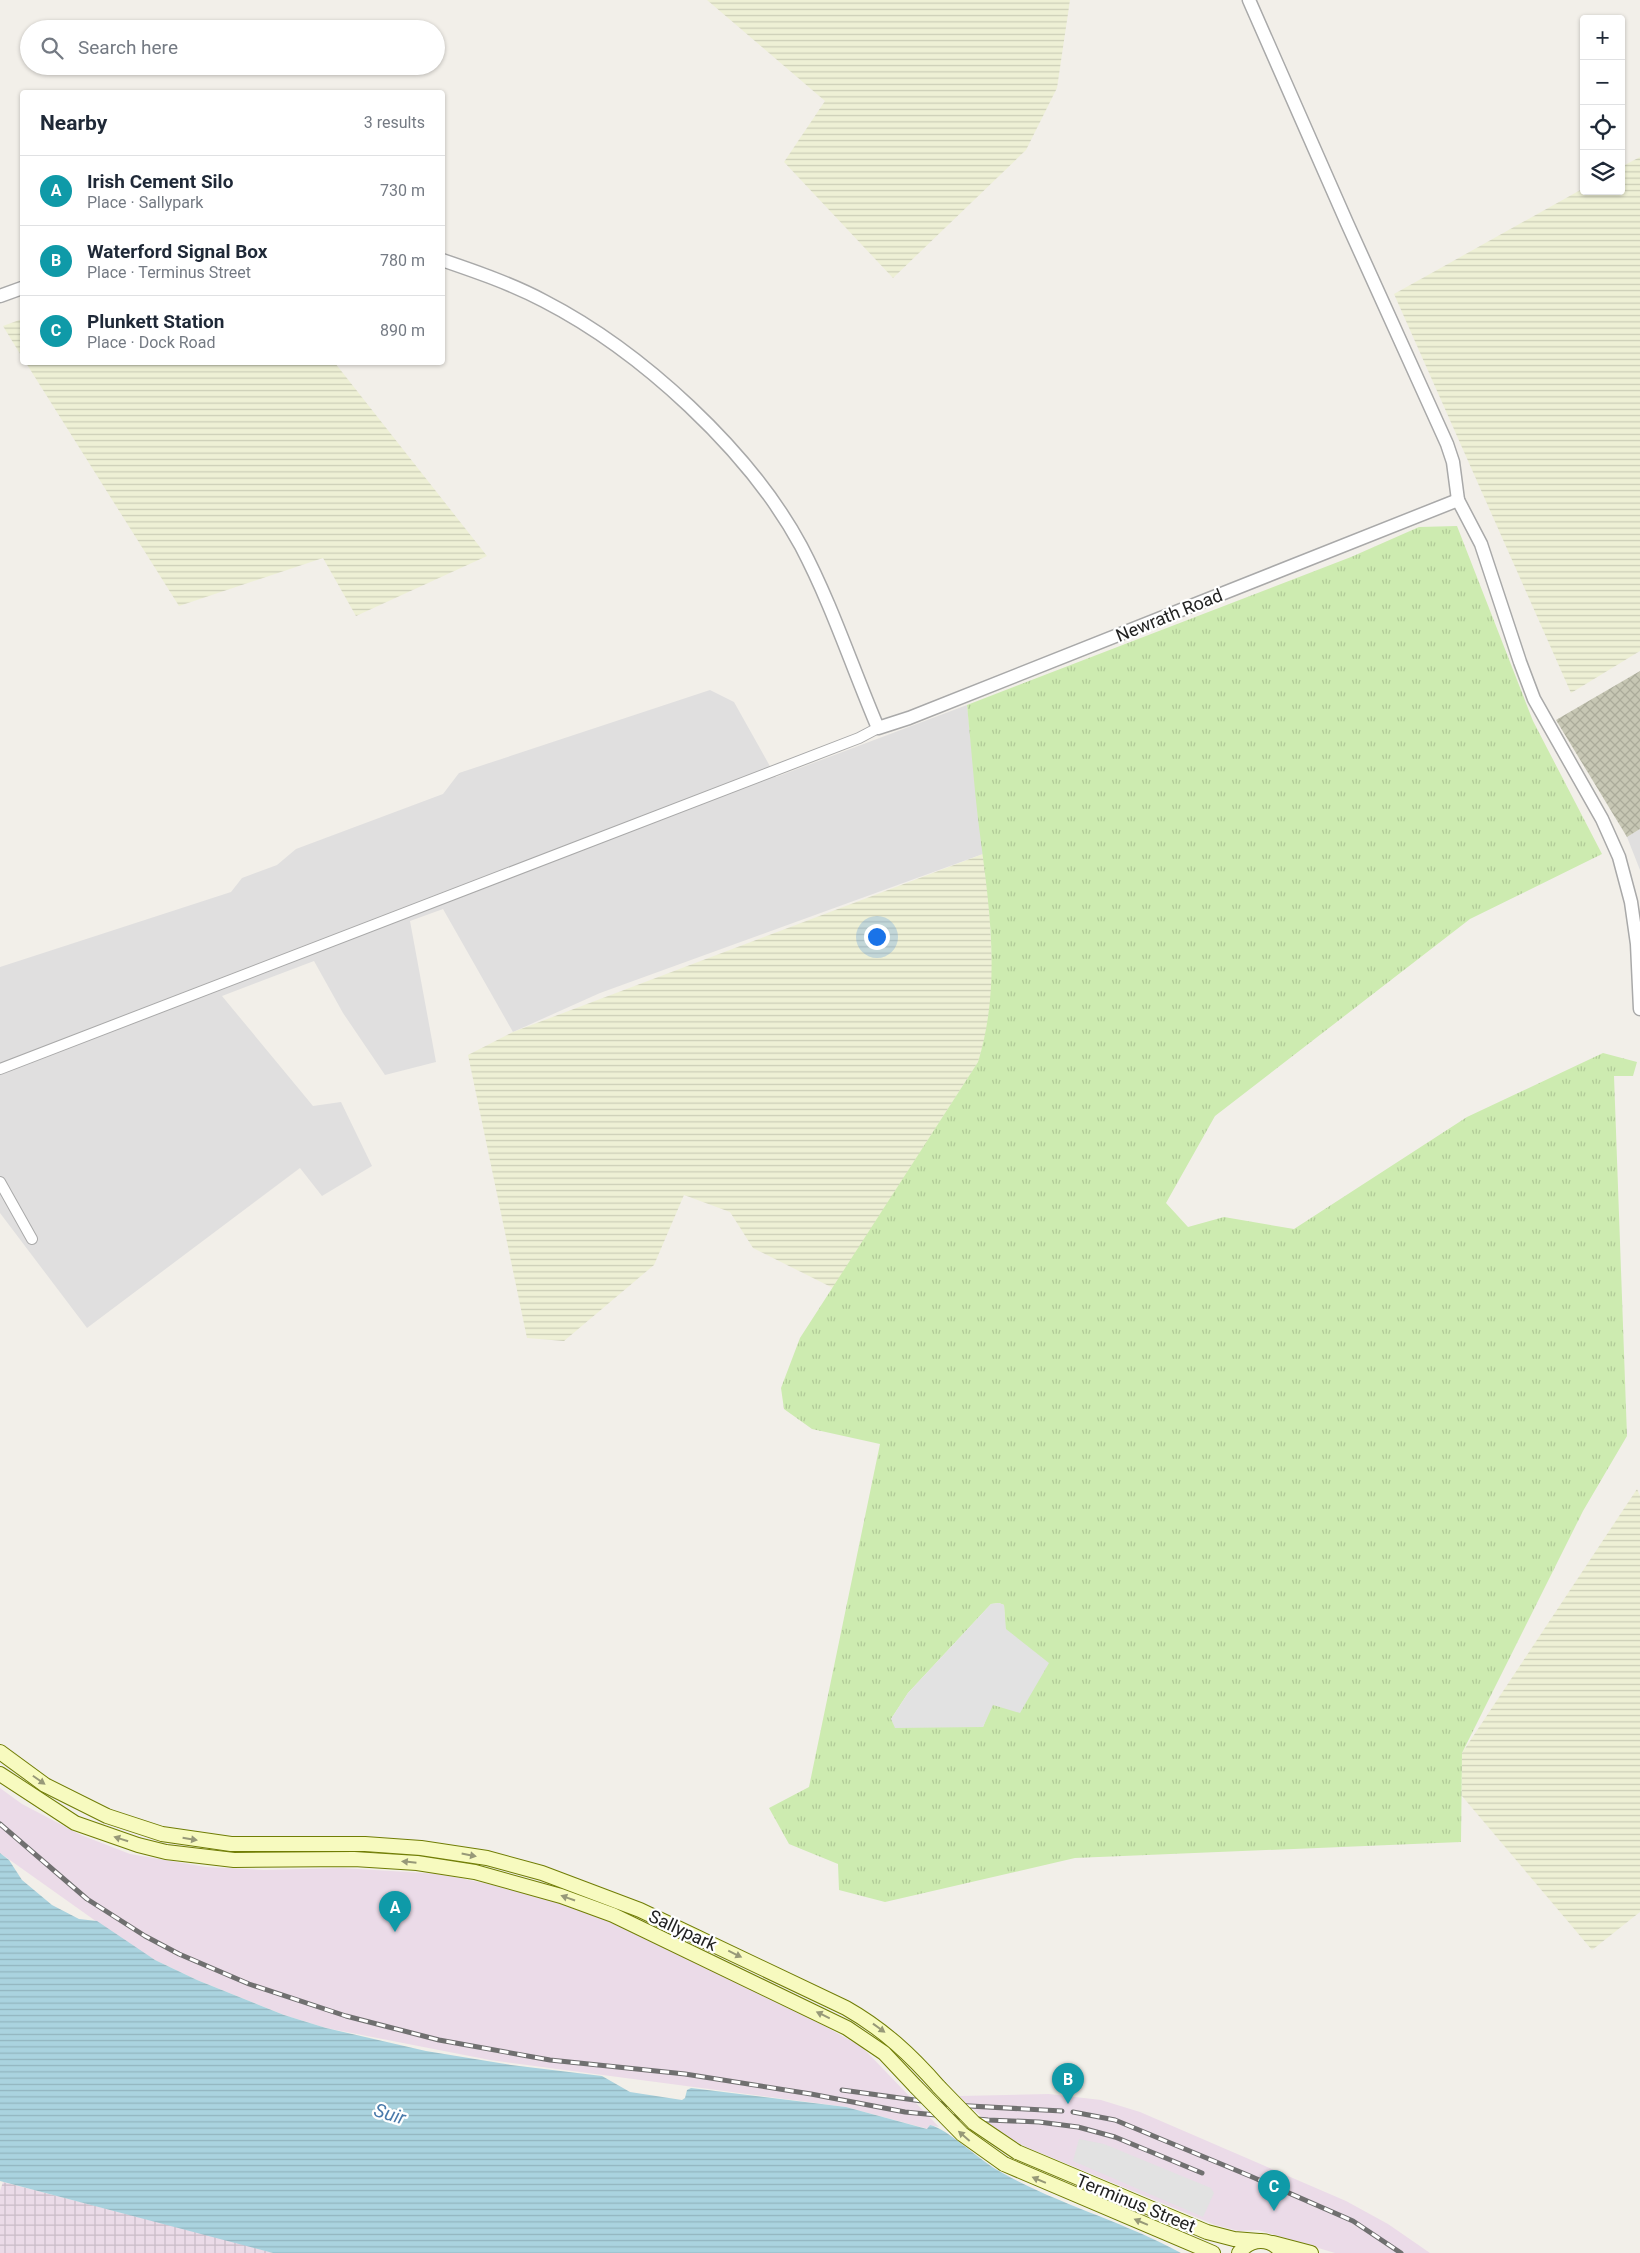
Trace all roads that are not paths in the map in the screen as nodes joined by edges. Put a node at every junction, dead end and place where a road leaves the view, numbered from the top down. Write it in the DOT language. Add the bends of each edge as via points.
graph roads {
  1 [pos="1249,0"];
  2 [pos="445,261"];
  3 [pos="20,289"];
  4 [pos="0,296"];
  5 [pos="1458,500"];
  6 [pos="878,728"];
  7 [pos="1638,939"];
  8 [pos="1640,1009"];
  9 [pos="0,1069"];
  10 [pos="0,1182"];
  11 [pos="32,1239"];
  12 [pos="0,1752"];
  13 [pos="0,1774"];
  14 [pos="1017,2152"];
  15 [pos="1004,2164"];
  16 [pos="1166,2233"];
  17 [pos="1274,2246"];
  18 [pos="1198,2253"];
  19 [pos="1213,2253"];
  20 [pos="1239,2253"];
  21 [pos="1311,2253"];
  1 -- 5 [label="street" via="1447,444"];
  2 -- 6 [label="street" via="489,276 544,301 601,335 658,379 727,443 753,474 800,545 832,609"];
  3 -- 4 [label="street"];
  5 -- 6 [label="street, Newrath Road" via="916,716"];
  5 -- 7 [label="street" via="1481,544 1534,699 1613,842 1626,877"];
  6 -- 9 [label="street"];
  7 -- 8 [label="street"];
  10 -- 11 [label="street"];
  12 -- 14 [label="main road, Sallypark, one-way, bridge" via="45,1785 107,1816 179,1838 214,1843 365,1844 454,1852 512,1864 603,1894 859,2015 903,2047 974,2123"];
  15 -- 13 [label="main road, Sallypark, one-way, bridge" via="962,2134 884,2053 847,2028 613,1915 509,1880 436,1865 380,1860 234,1860 196,1857 138,1845 75,1823"];
  14 -- 17 [label="main road, Terminus Street" via="1216,2234"];
  16 -- 15 [label="main road, Terminus Street, one-way"];
  16 -- 18 [label="main road"];
  16 -- 19 [label="main road, Terminus Street"];
  17 -- 20 [label="main road" via="1250,2243"];
  17 -- 21 [label="main road, Terminus Street"];
}
